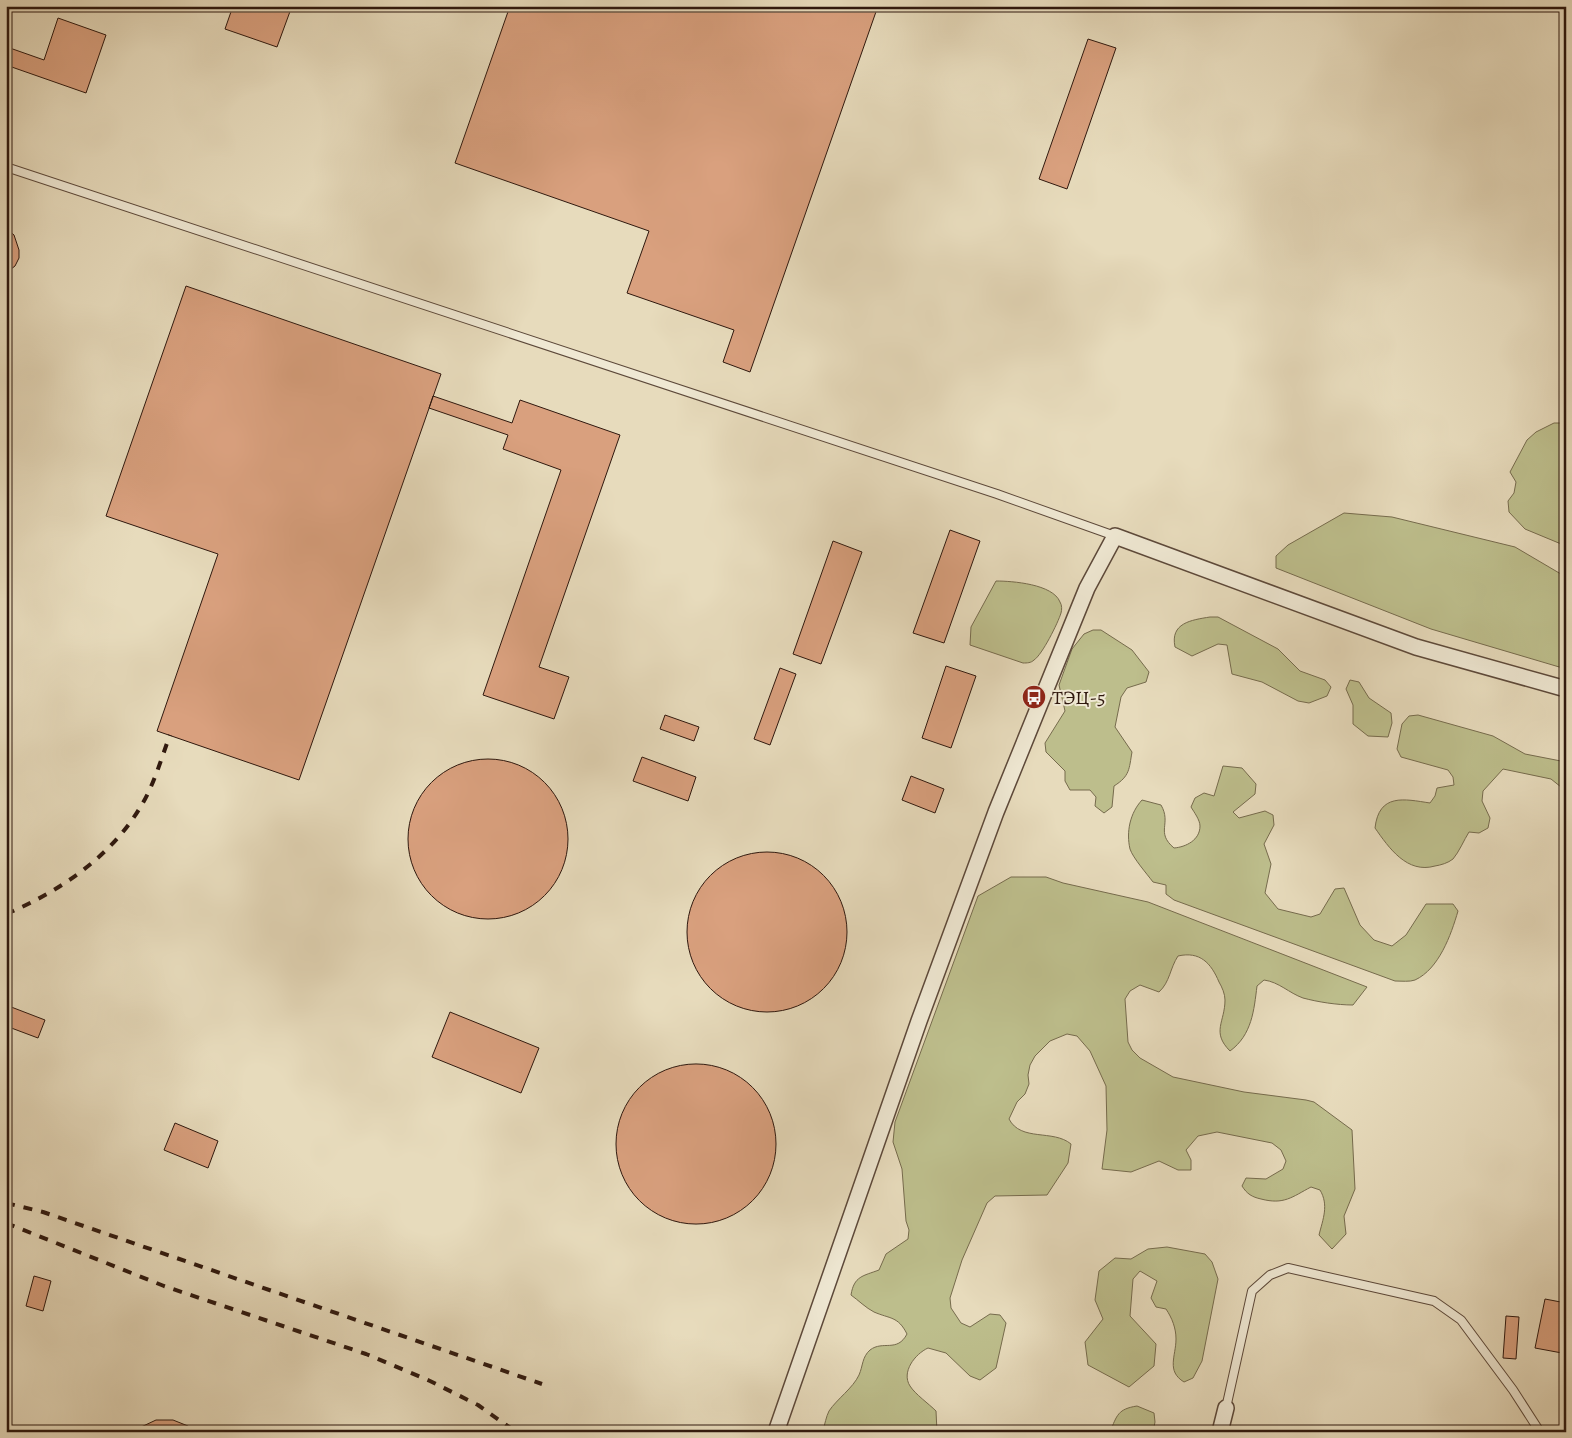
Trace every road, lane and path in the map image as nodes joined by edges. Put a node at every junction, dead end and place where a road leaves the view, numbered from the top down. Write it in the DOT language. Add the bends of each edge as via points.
graph roads {
  1 [pos="6,166"];
  2 [pos="1115,536"];
  3 [pos="1566,689"];
  4 [pos="1226,1408"];
  5 [pos="776,1432"];
  6 [pos="1220,1432"];
  7 [pos="1540,1432"];
  1 -- 2 [label="lane"];
  2 -- 3 [label="street" via="1416,647"];
  2 -- 5 [label="street" via="1087,588 996,812 919,1021"];
  4 -- 6 [label="street"];
  4 -- 7 [label="lane" via="1252,1291 1270,1274 1288,1268 1434,1301 1461,1320"];
}
